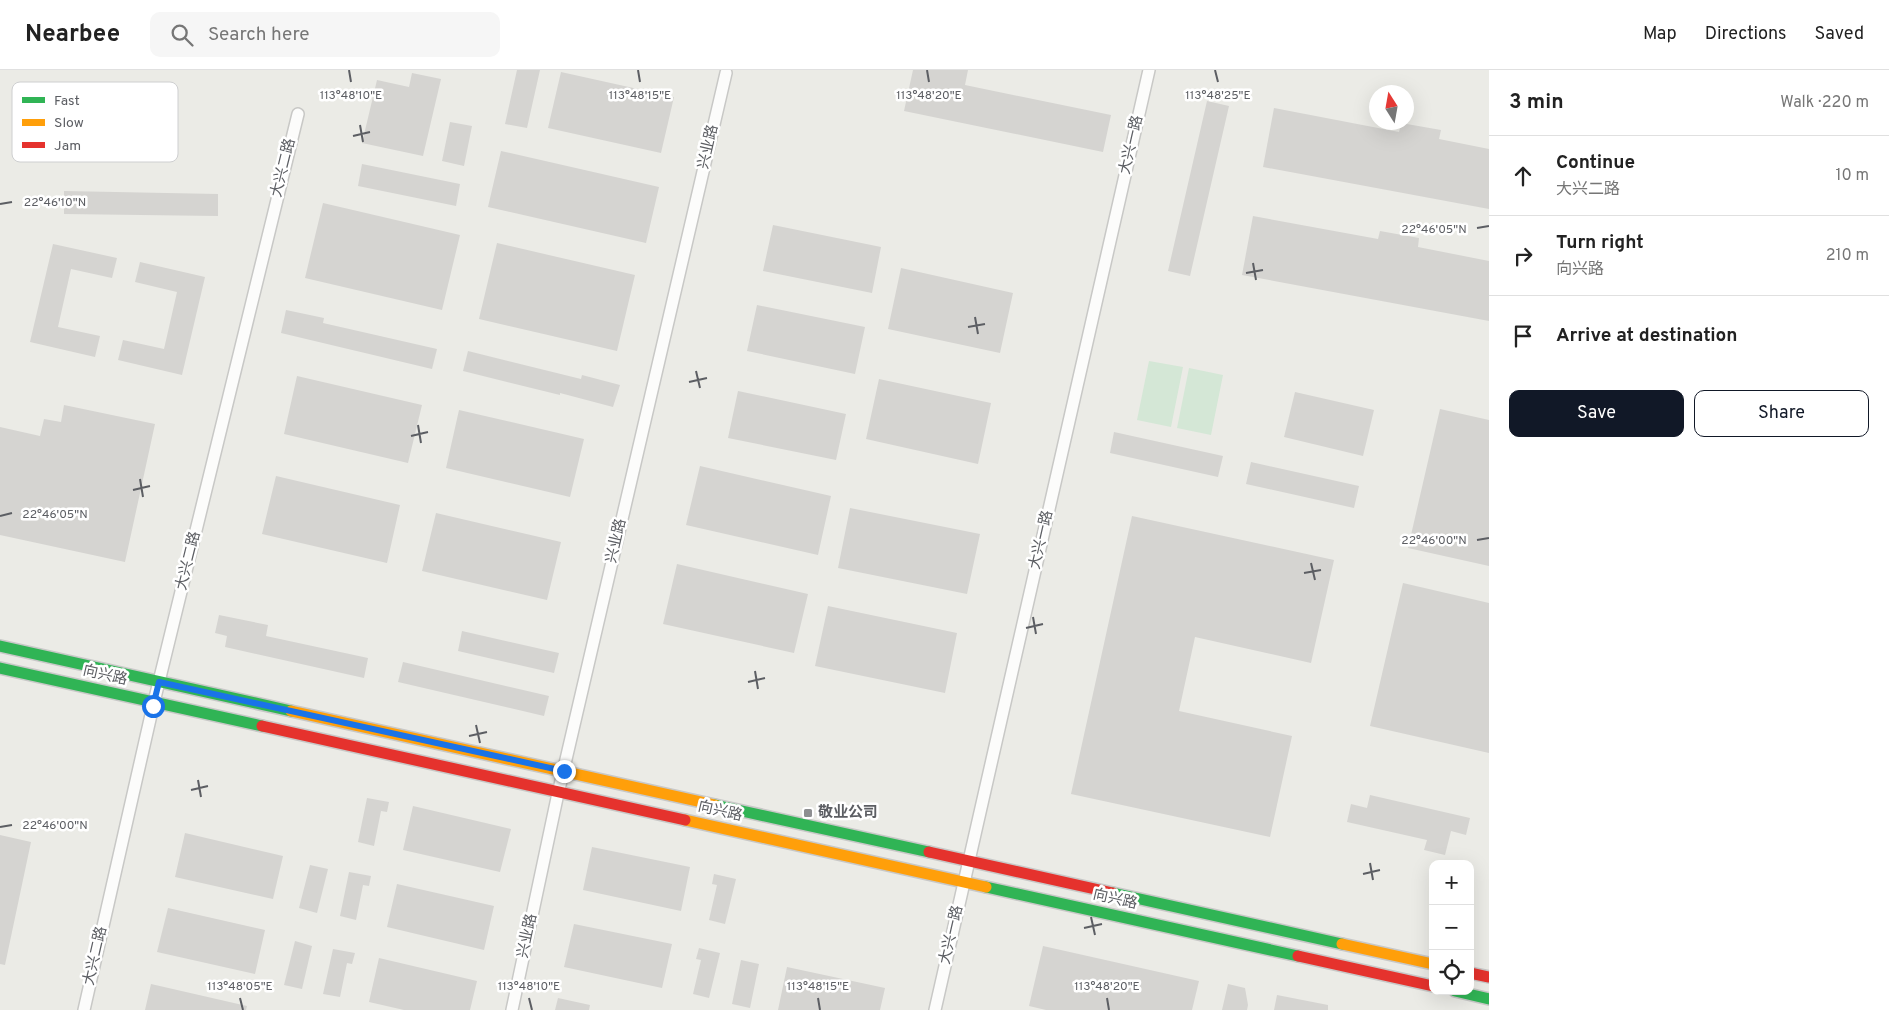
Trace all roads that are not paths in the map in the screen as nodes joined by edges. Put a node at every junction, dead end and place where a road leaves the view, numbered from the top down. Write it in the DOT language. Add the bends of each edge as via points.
graph roads {
  1 [pos="1149,70"];
  2 [pos="726,73"];
  3 [pos="298,114"];
  4 [pos="0,646"];
  5 [pos="0,668"];
  6 [pos="159,682"];
  7 [pos="154,702"];
  8 [pos="564,771"];
  9 [pos="559,792"];
  10 [pos="969,861"];
  11 [pos="964,882"];
  12 [pos="1429,963"];
  13 [pos="1474,974"];
  14 [pos="1489,977"];
  15 [pos="1429,985"];
  16 [pos="1472,995"];
  17 [pos="1489,999"];
  18 [pos="84,1010"];
  19 [pos="512,1010"];
  20 [pos="935,1010"];
  1 -- 10 [label="street, 大兴一路"];
  2 -- 8 [label="street, 兴业路"];
  3 -- 6 [label="street, 大兴二路"];
  4 -- 6 [label="street, 向兴路"];
  5 -- 7 [label="street, 向兴路"];
  6 -- 7 [label="street, 大兴二路"];
  6 -- 8 [label="street, 向兴路"];
  7 -- 9 [label="street, 向兴路"];
  7 -- 18 [label="street, 大兴二路"];
  8 -- 9 [label="street, 兴业路"];
  8 -- 10 [label="street, 向兴路"];
  9 -- 11 [label="street, 向兴路"];
  9 -- 19 [label="street, 兴业路"];
  10 -- 11 [label="street, 大兴一路"];
  10 -- 12 [label="street, 向兴路"];
  11 -- 15 [label="street, 向兴路"];
  11 -- 20 [label="street, 大兴一路"];
  13 -- 14 [label="street"];
  16 -- 17 [label="street"];
}
